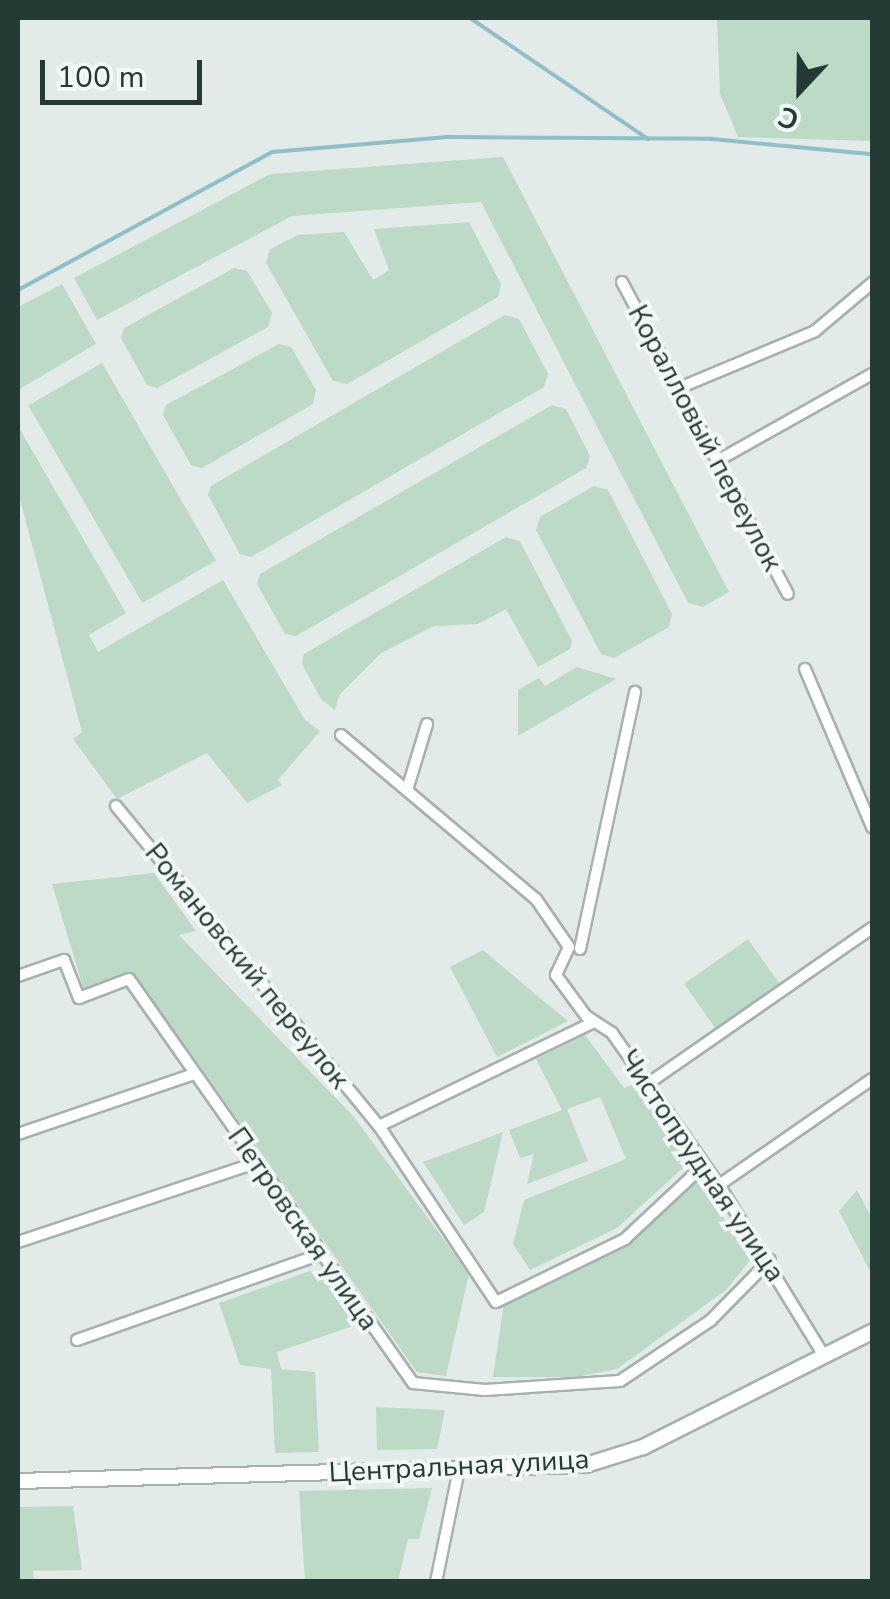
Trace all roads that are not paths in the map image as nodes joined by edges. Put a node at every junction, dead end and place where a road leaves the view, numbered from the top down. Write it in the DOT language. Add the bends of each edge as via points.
graph roads {
  1 [pos="622,282"];
  2 [pos="872,283"];
  3 [pos="872,374"];
  4 [pos="679,388"];
  5 [pos="717,461"];
  6 [pos="788,594"];
  7 [pos="805,669"];
  8 [pos="634,692"];
  9 [pos="427,724"];
  10 [pos="342,734"];
  11 [pos="407,790"];
  12 [pos="116,806"];
  13 [pos="872,828"];
  14 [pos="872,928"];
  15 [pos="580,949"];
  16 [pos="18,976"];
  17 [pos="594,1022"];
  18 [pos="194,1074"];
  19 [pos="872,1080"];
  20 [pos="646,1085"];
  21 [pos="378,1126"];
  22 [pos="18,1134"];
  23 [pos="256,1163"];
  24 [pos="704,1165"];
  25 [pos="719,1185"];
  26 [pos="18,1242"];
  27 [pos="319,1256"];
  28 [pos="770,1260"];
  29 [pos="872,1332"];
  30 [pos="78,1340"];
  31 [pos="825,1358"];
  32 [pos="459,1470"];
  33 [pos="18,1481"];
  34 [pos="436,1582"];
  1 -- 4 [label="street, Коралловый переулок"];
  2 -- 4 [label="street" via="815,331"];
  3 -- 5 [label="street"];
  4 -- 5 [label="street, Коралловый переулок"];
  5 -- 6 [label="street, Коралловый переулок"];
  7 -- 13 [label="street"];
  8 -- 15 [label="street"];
  9 -- 11 [label="street"];
  10 -- 11 [label="street, Чистопрудная улица"];
  11 -- 17 [label="street, Чистопрудная улица" via="536,899 569,947 556,975"];
  12 -- 21 [label="street, Романовский переулок"];
  14 -- 20 [label="street"];
  16 -- 18 [label="street, Петровская улица" via="64,960 79,998 129,980"];
  17 -- 20 [label="street, Чистопрудная улица" via="612,1033"];
  17 -- 21 [label="street"];
  18 -- 22 [label="street"];
  18 -- 23 [label="street, Петровская улица"];
  19 -- 25 [label="street"];
  20 -- 24 [label="street, Чистопрудная улица"];
  21 -- 24 [label="street" via="496,1302 625,1239"];
  23 -- 26 [label="street"];
  23 -- 27 [label="street, Петровская улица"];
  24 -- 25 [label="street, Чистопрудная улица"];
  25 -- 28 [label="street, Чистопрудная улица"];
  27 -- 28 [label="street, Петровская улица" via="413,1383 485,1390 620,1380 711,1320"];
  27 -- 30 [label="street"];
  28 -- 31 [label="street, Чистопрудная улица"];
  29 -- 31 [label="main road, Центральная улица"];
  31 -- 32 [label="main road, Центральная улица" via="642,1447 586,1465"];
  32 -- 33 [label="main road, Центральная улица"];
  32 -- 34 [label="street"];
}
